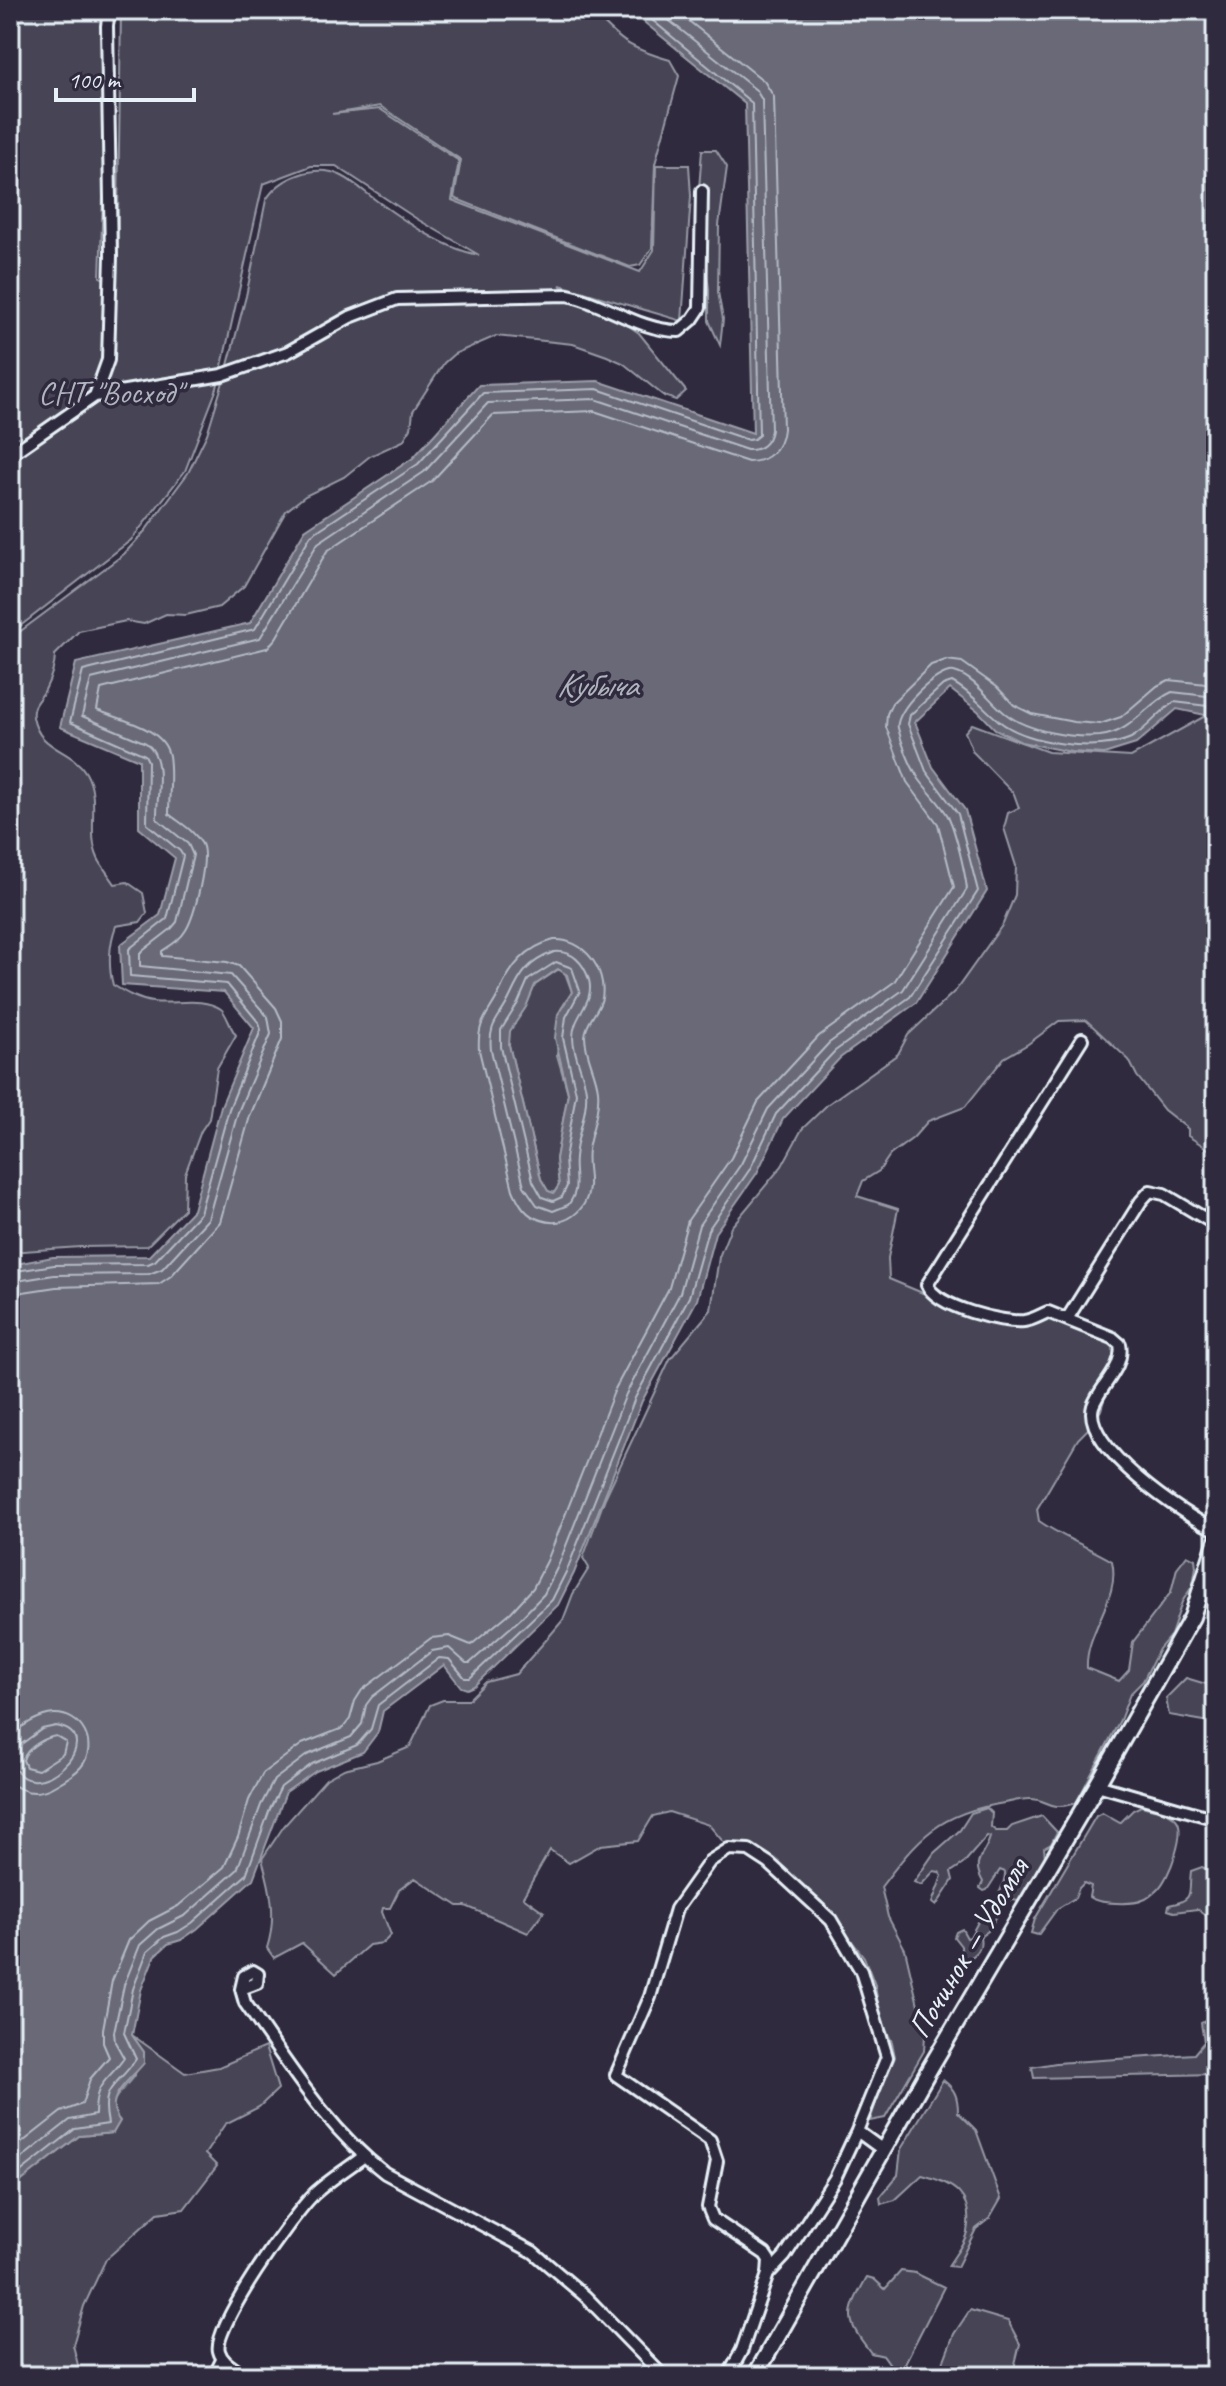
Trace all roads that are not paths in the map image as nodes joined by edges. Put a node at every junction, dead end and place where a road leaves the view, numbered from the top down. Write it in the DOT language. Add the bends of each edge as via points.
graph roads {
  1 [pos="109,10"];
  2 [pos="702,191"];
  3 [pos="95,396"];
  4 [pos="10,455"];
  5 [pos="1082,1039"];
  6 [pos="1216,1225"];
  7 [pos="1067,1319"];
  8 [pos="1216,1530"];
  9 [pos="1216,1542"];
  10 [pos="1097,1785"];
  11 [pos="1216,1819"];
  12 [pos="241,1989"];
  13 [pos="857,2131"];
  14 [pos="883,2150"];
  15 [pos="363,2157"];
  16 [pos="768,2274"];
  17 [pos="222,2360"];
  18 [pos="214,2376"];
  19 [pos="245,2376"];
  20 [pos="663,2376"];
  21 [pos="728,2376"];
  22 [pos="755,2376"];
  1 -- 3 [label="street" via="108,360"];
  2 -- 3 [label="street" via="700,308 679,331 657,329 568,295 397,299 350,317 288,352 222,375"];
  3 -- 4 [label="street"];
  5 -- 7 [label="street" via="927,1285 932,1294 952,1304 1000,1320 1029,1320 1048,1312"];
  6 -- 7 [label="street" via="1157,1190 1150,1191"];
  7 -- 8 [label="street" via="1120,1344 1120,1360 1093,1407 1100,1436 1150,1488"];
  9 -- 10 [label="main road, Починок — Удомля" via="1192,1617"];
  10 -- 11 [label="street"];
  10 -- 14 [label="main road, Починок — Удомля"];
  12 -- 15 [label="street" via="245,2003 305,2087"];
  13 -- 14 [label="street"];
  13 -- 16 [label="street" via="835,2178"];
  13 -- 16 [label="street" via="887,2057 861,1971 831,1920 809,1898 749,1850 729,1849 710,1861 676,1909 650,1997 616,2075 710,2140 717,2161 710,2214 765,2254"];
  14 -- 22 [label="main road, Починок — Удомля"];
  15 -- 17 [label="street" via="313,2195 254,2274 221,2333"];
  15 -- 20 [label="street" via="533,2252 585,2296"];
  16 -- 21 [label="street"];
  17 -- 18 [label="street"];
  17 -- 19 [label="street"];
}
